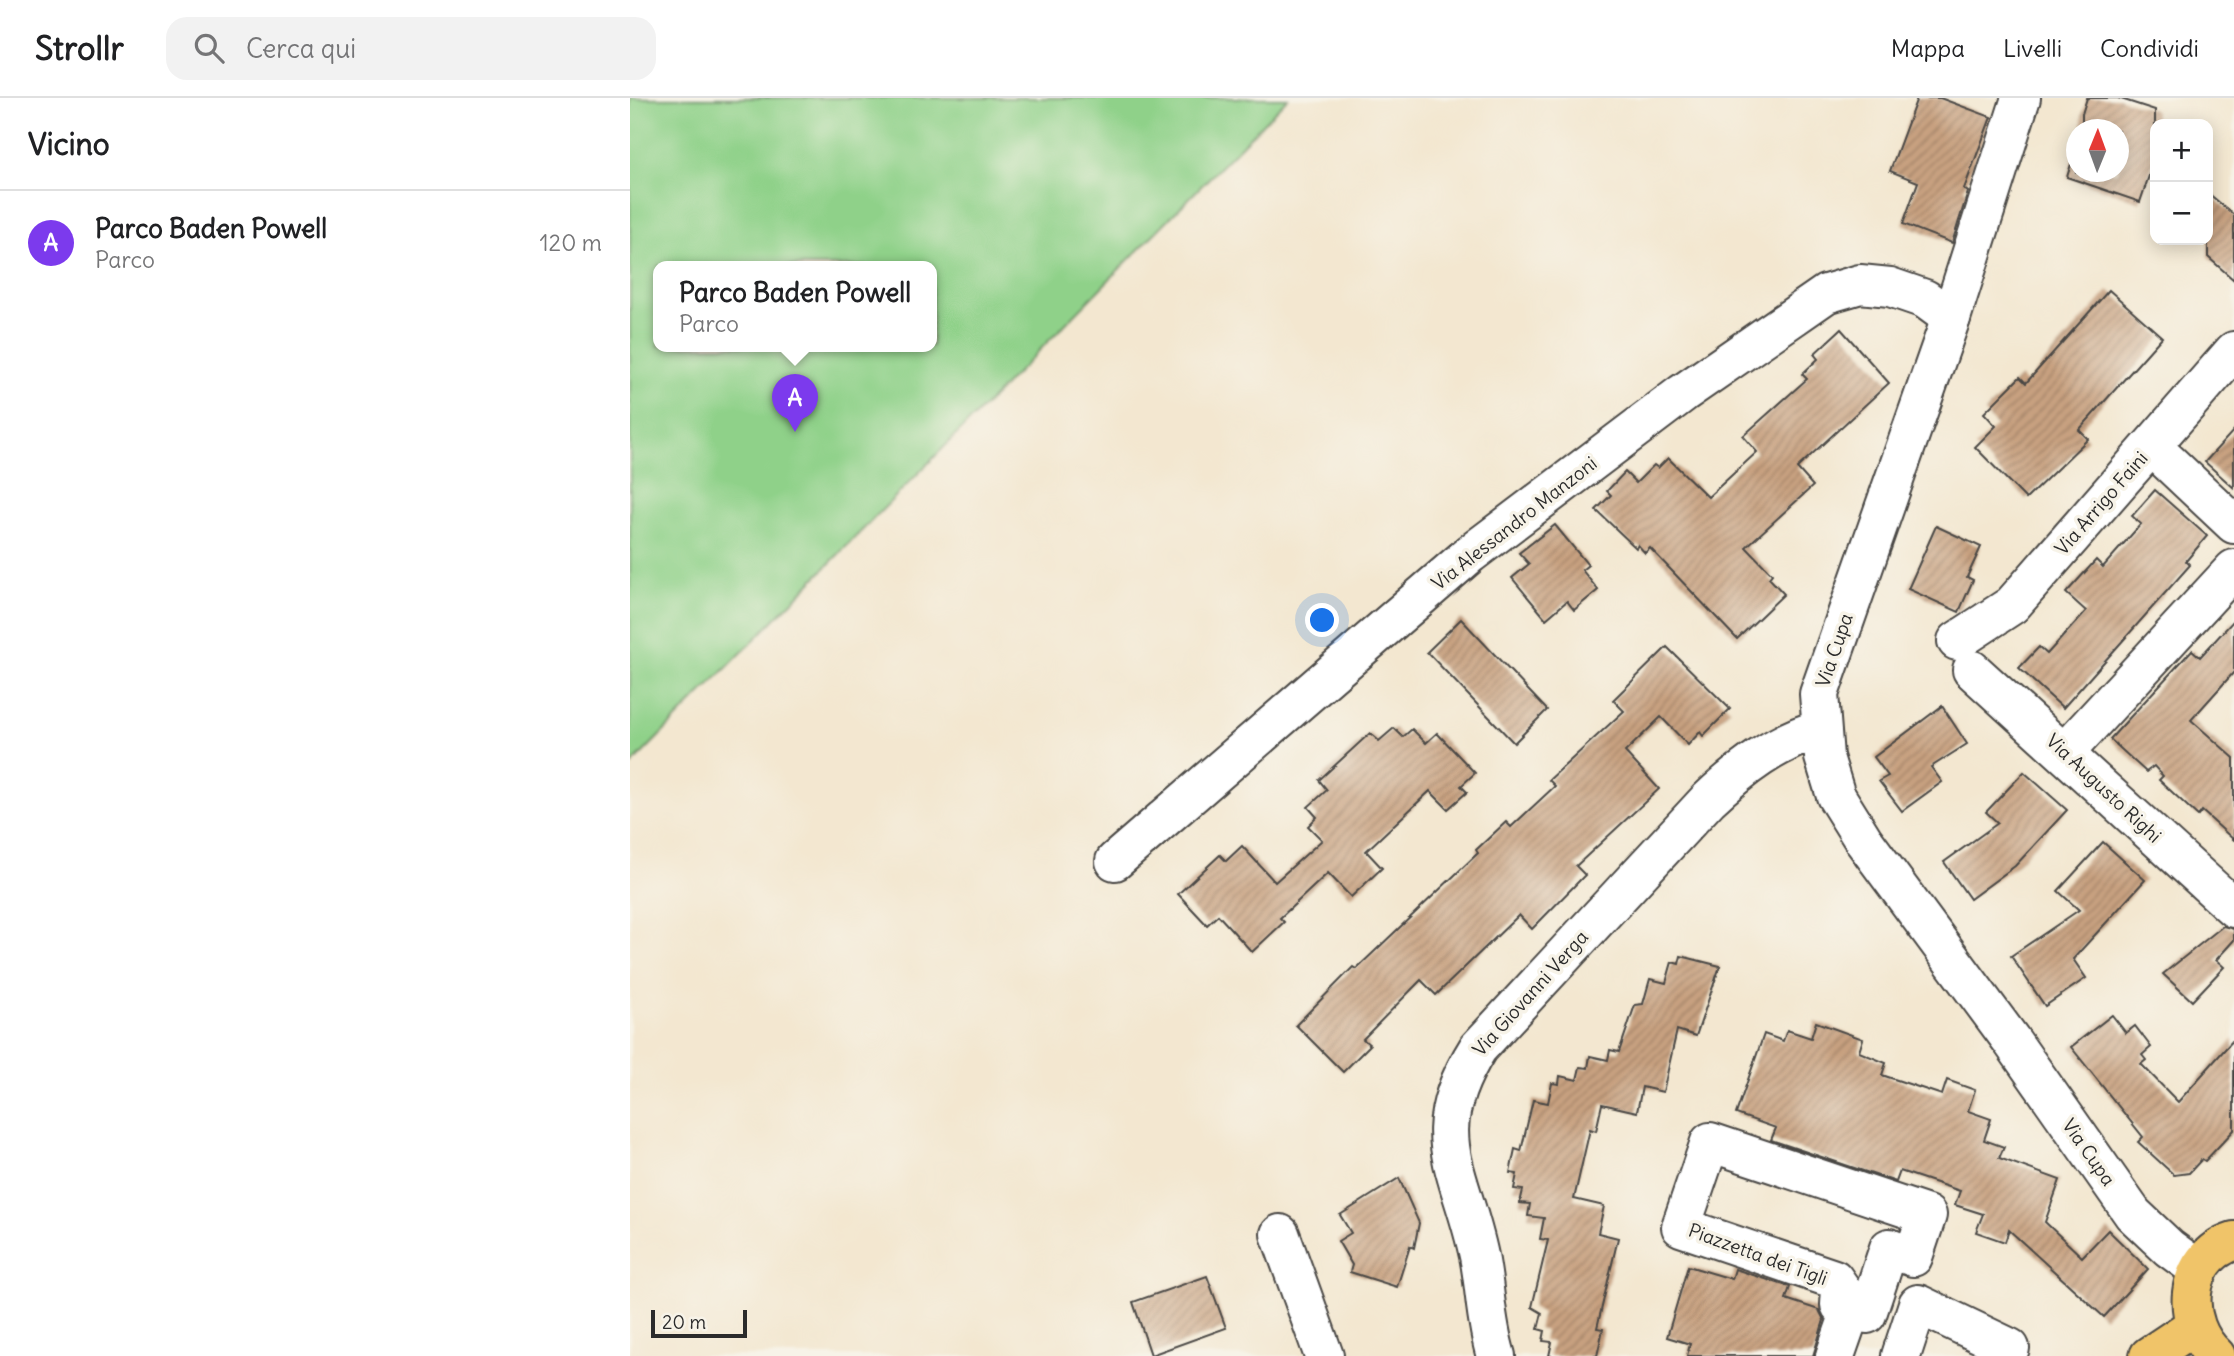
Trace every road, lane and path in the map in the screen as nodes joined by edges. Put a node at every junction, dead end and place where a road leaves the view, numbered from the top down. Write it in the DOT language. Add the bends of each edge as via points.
graph roads {
  1 [pos="2021,98"];
  2 [pos="1951,318"];
  3 [pos="2234,351"];
  4 [pos="2164,458"];
  5 [pos="2234,524"];
  6 [pos="2234,569"];
  7 [pos="1964,656"];
  8 [pos="1820,729"];
  9 [pos="2065,752"];
  10 [pos="1115,862"];
  11 [pos="2234,908"];
  12 [pos="1927,1215"];
  13 [pos="1280,1234"];
  14 [pos="2234,1241"];
  15 [pos="2199,1270"];
  16 [pos="1850,1312"];
  17 [pos="2194,1326"];
  18 [pos="1324,1356"];
  19 [pos="1496,1356"];
  20 [pos="1835,1356"];
  21 [pos="1901,1356"];
  22 [pos="2003,1356"];
  23 [pos="2149,1356"];
  24 [pos="2216,1356"];
  1 -- 2 [label="street, Via Cupa"];
  2 -- 8 [label="street, Via Cupa" via="1819,694"];
  2 -- 10 [label="street, Via Alessandro Manzoni" via="1925,299 1890,287 1860,284 1826,294 1683,393 1470,554"];
  3 -- 7 [label="street, Via Arrigo Faini"];
  4 -- 5 [label="street"];
  6 -- 9 [label="street"];
  7 -- 9 [label="street, Via Augusto Righi"];
  8 -- 15 [label="street, Via Cupa" via="1836,796 1864,841 2133,1214"];
  8 -- 19 [label="street, Via Giovanni Verga" via="1796,736 1742,768 1708,800 1478,1048 1460,1077 1447,1137 1479,1258 1486,1324"];
  9 -- 11 [label="street, Via Augusto Righi"];
  12 -- 12 [label="street, Piazzetta dei Tigli" via="1710,1142 1681,1227 1834,1279 1841,1289 1840,1305 1867,1314 1889,1248 1913,1257"];
  13 -- 18 [label="street"];
  14 -- 15 [label="main road" via="2212,1254"];
  15 -- 17 [label="main road" via="2191,1297"];
  16 -- 20 [label="street"];
  17 -- 23 [label="main road"];
  17 -- 24 [label="main road"];
  21 -- 22 [label="street" via="1918,1304 2010,1348"];
}
